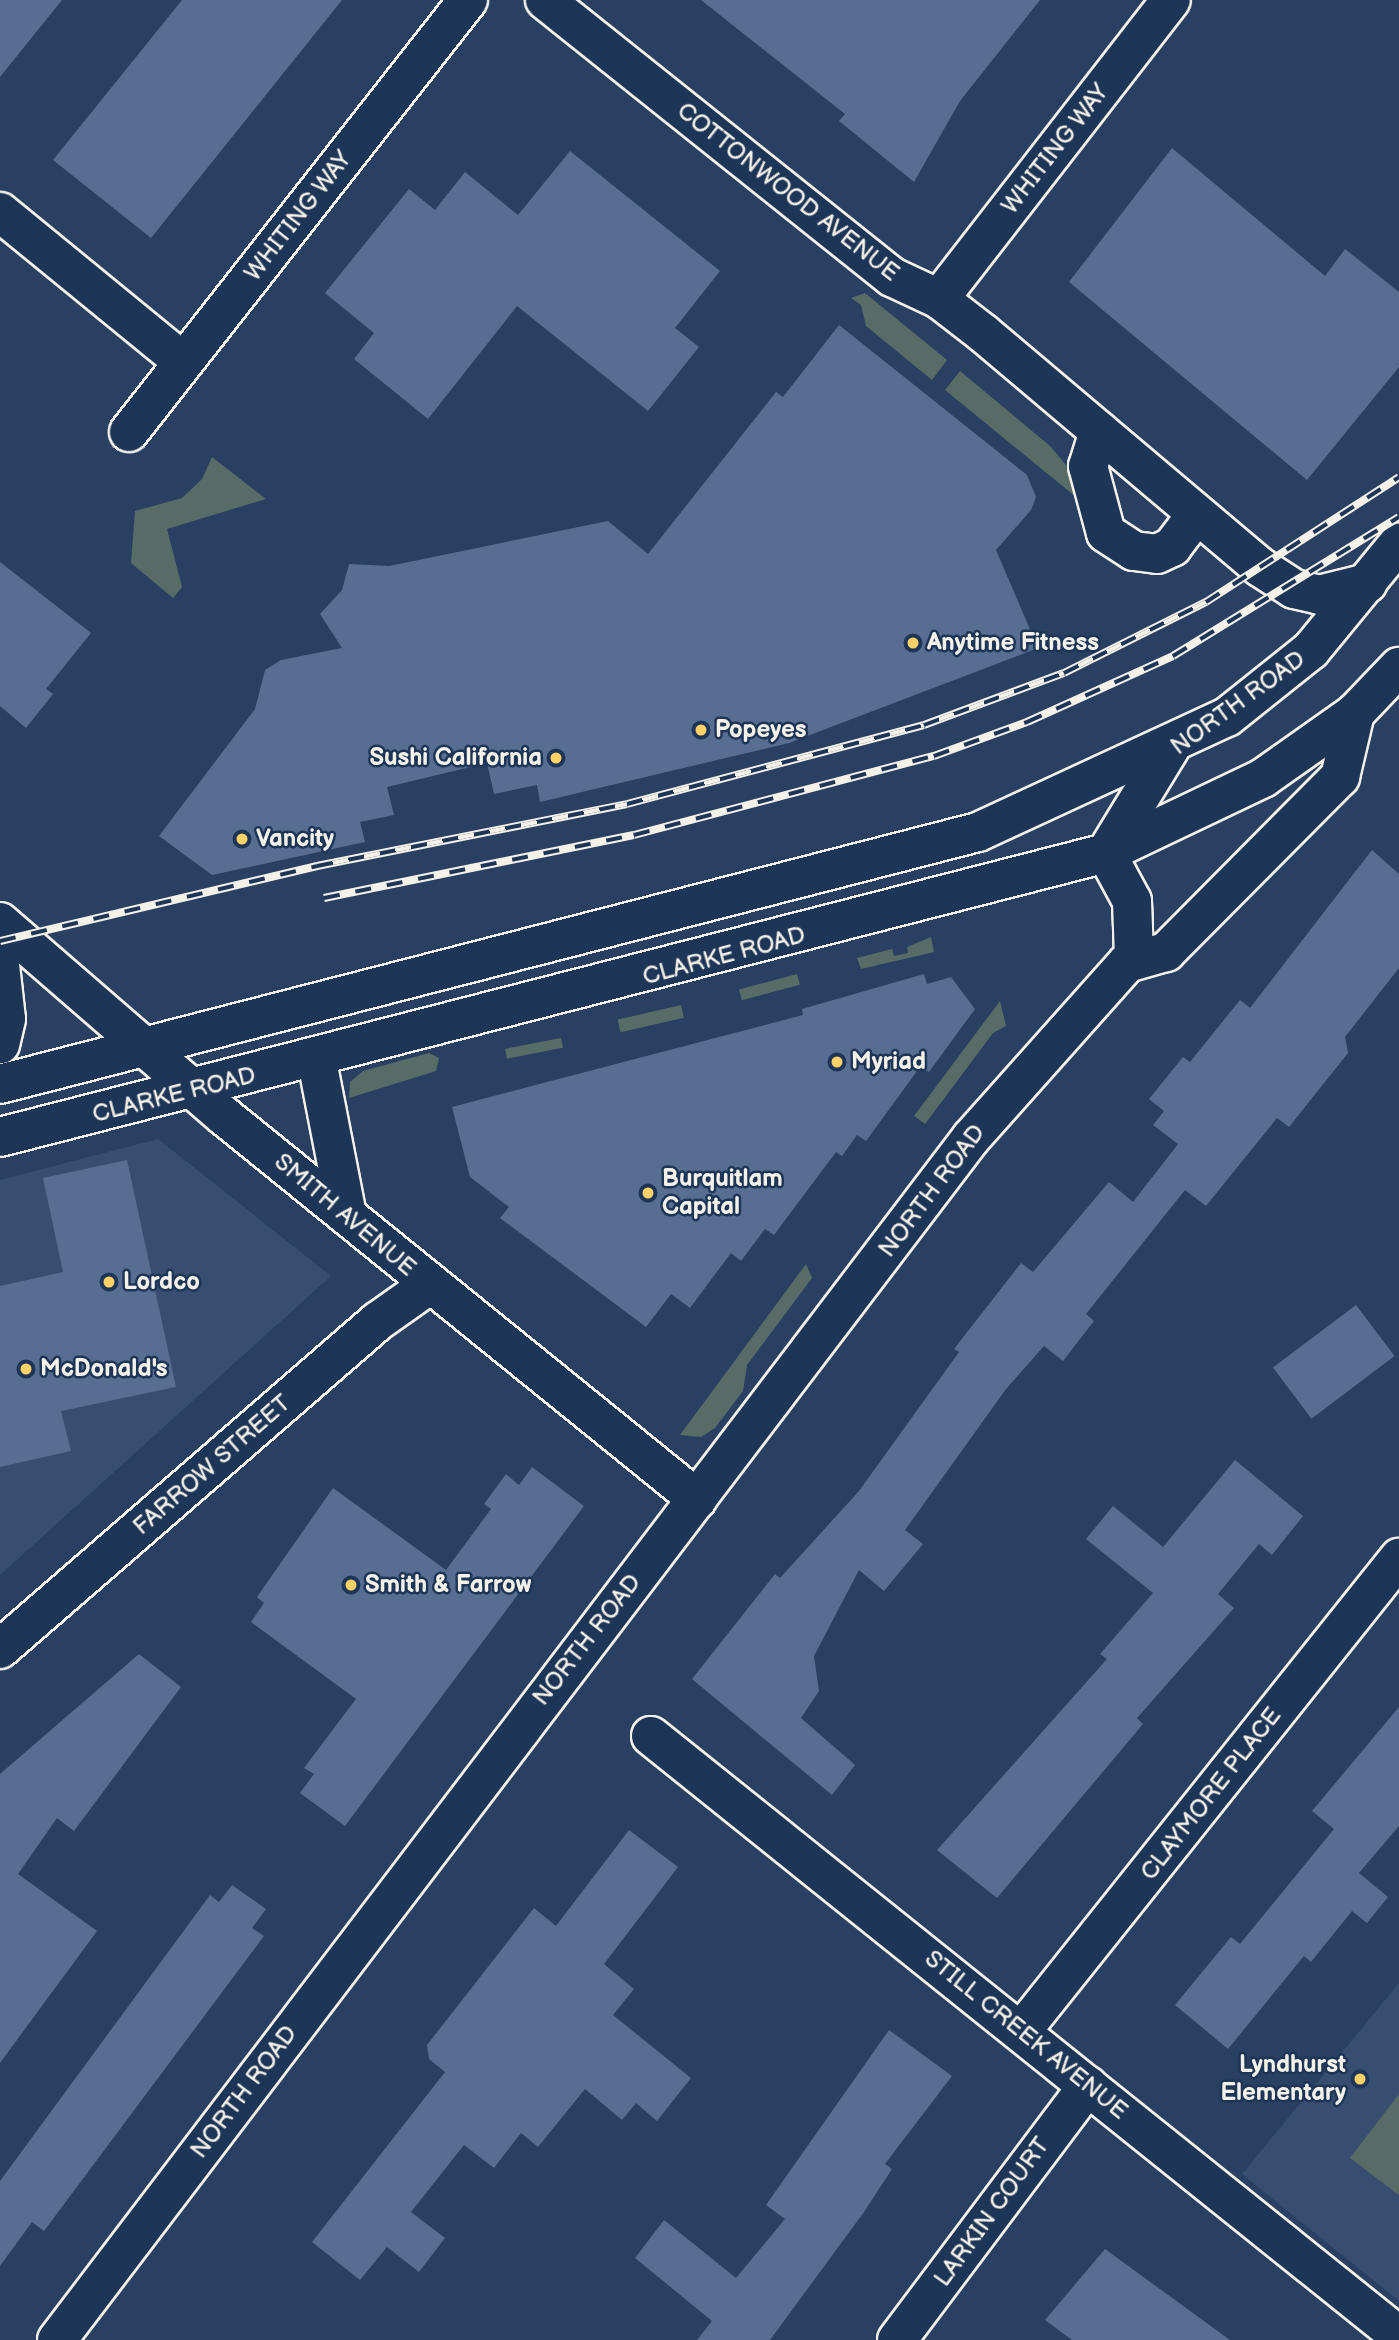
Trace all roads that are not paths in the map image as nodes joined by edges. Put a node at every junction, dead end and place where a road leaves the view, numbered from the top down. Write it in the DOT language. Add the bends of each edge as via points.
graph roads {
  1 [pos="468,0"];
  2 [pos="545,0"];
  3 [pos="1171,0"];
  4 [pos="0,212"];
  5 [pos="939,299"];
  6 [pos="183,362"];
  7 [pos="129,432"];
  8 [pos="1111,442"];
  9 [pos="1197,514"];
  10 [pos="1399,543"];
  11 [pos="1368,583"];
  12 [pos="1399,667"];
  13 [pos="1355,713"];
  14 [pos="1170,748"];
  15 [pos="1106,853"];
  16 [pos="0,922"];
  17 [pos="1134,956"];
  18 [pos="0,965"];
  19 [pos="0,1044"];
  20 [pos="144,1047"];
  21 [pos="317,1061"];
  22 [pos="0,1084"];
  23 [pos="195,1090"];
  24 [pos="0,1137"];
  25 [pos="347,1215"];
  26 [pos="429,1285"];
  27 [pos="697,1499"];
  28 [pos="1399,1558"];
  29 [pos="0,1649"];
  30 [pos="651,1736"];
  31 [pos="1023,2029"];
  32 [pos="1088,2086"];
  33 [pos="1399,2336"];
  34 [pos="57,2340"];
  35 [pos="897,2340"];
  1 -- 6 [label="street, WHITING WAY"];
  2 -- 5 [label="street, COTTONWOOD AVENUE" via="892,277"];
  3 -- 5 [label="street, WHITING WAY"];
  4 -- 6 [label="street"];
  5 -- 8 [label="street, COTTONWOOD AVENUE"];
  6 -- 7 [label="street, WHITING WAY"];
  8 -- 9 [label="street, COTTONWOOD AVENUE"];
  8 -- 9 [label="street" via="1088,466 1106,533 1134,551 1157,554 1172,547"];
  9 -- 11 [label="street, COTTONWOOD AVENUE" via="1294,589 1319,595"];
  10 -- 11 [label="street, NORTH ROAD"];
  11 -- 14 [label="street, NORTH ROAD" via="1311,650 1227,717"];
  12 -- 13 [label="street, CLARKE ROAD"];
  13 -- 15 [label="street, CLARKE ROAD" via="1262,778"];
  13 -- 17 [label="street" via="1340,777 1166,952"];
  14 -- 15 [label="street, NORTH ROAD"];
  14 -- 20 [label="street" via="978,832"];
  15 -- 17 [label="street" via="1132,901"];
  15 -- 21 [label="street, CLARKE ROAD"];
  16 -- 20 [label="street, SMITH AVENUE"];
  17 -- 27 [label="street, NORTH ROAD" via="971,1138"];
  18 -- 19 [label="street" via="6,1019"];
  20 -- 22 [label="street"];
  20 -- 23 [label="street, SMITH AVENUE"];
  21 -- 23 [label="street, CLARKE ROAD"];
  21 -- 25 [label="street"];
  23 -- 24 [label="street, CLARKE ROAD"];
  23 -- 25 [label="street, SMITH AVENUE"];
  25 -- 26 [label="street, SMITH AVENUE"];
  26 -- 27 [label="street, SMITH AVENUE"];
  26 -- 29 [label="street, FARROW STREET" via="378,1321"];
  27 -- 34 [label="street, NORTH ROAD"];
  28 -- 31 [label="street, CLAYMORE PLACE"];
  30 -- 31 [label="street, STILL CREEK AVENUE"];
  31 -- 32 [label="street, STILL CREEK AVENUE"];
  32 -- 33 [label="street, STILL CREEK AVENUE"];
  32 -- 35 [label="street, LARKIN COURT"];
}
